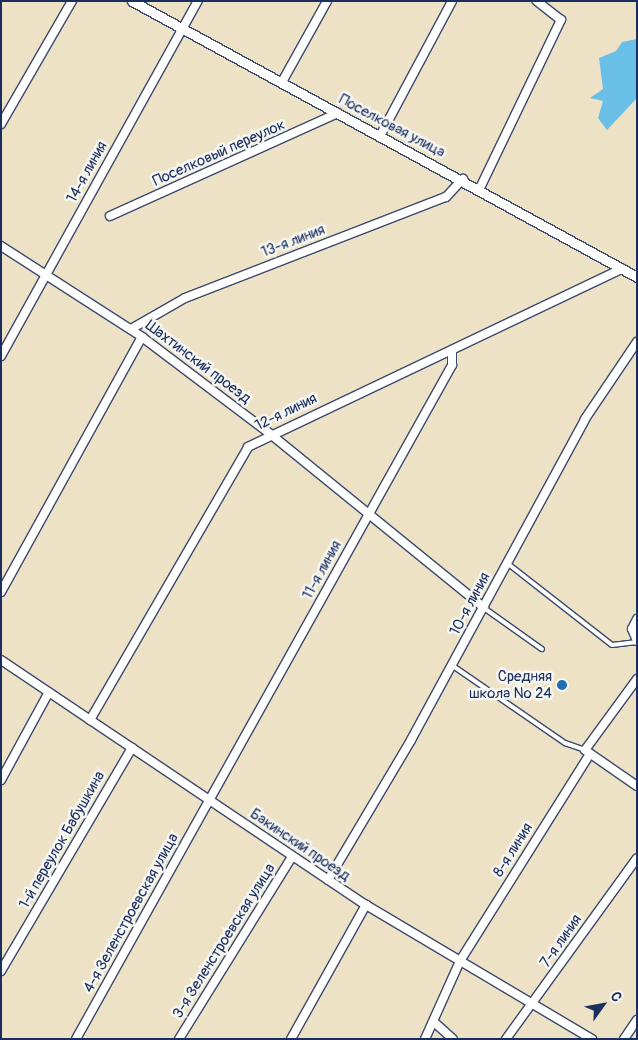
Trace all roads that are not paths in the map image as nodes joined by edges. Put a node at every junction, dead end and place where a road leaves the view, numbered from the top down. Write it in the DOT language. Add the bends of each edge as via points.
graph roads {
  1 [pos="72,1"];
  2 [pos="132,1"];
  3 [pos="198,1"];
  4 [pos="327,1"];
  5 [pos="452,1"];
  6 [pos="536,1"];
  7 [pos="182,28"];
  8 [pos="282,82"];
  9 [pos="338,113"];
  10 [pos="1,124"];
  11 [pos="380,136"];
  12 [pos="464,180"];
  13 [pos="480,188"];
  14 [pos="110,216"];
  15 [pos="1,246"];
  16 [pos="622,269"];
  17 [pos="47,274"];
  18 [pos="637,278"];
  19 [pos="131,329"];
  20 [pos="142,337"];
  21 [pos="637,342"];
  22 [pos="452,351"];
  23 [pos="1,356"];
  24 [pos="269,433"];
  25 [pos="368,514"];
  26 [pos="507,563"];
  27 [pos="1,592"];
  28 [pos="484,608"];
  29 [pos="637,619"];
  30 [pos="637,641"];
  31 [pos="542,649"];
  32 [pos="1,660"];
  33 [pos="452,666"];
  34 [pos="637,679"];
  35 [pos="49,692"];
  36 [pos="90,720"];
  37 [pos="132,748"];
  38 [pos="588,752"];
  39 [pos="1,780"];
  40 [pos="637,786"];
  41 [pos="211,801"];
  42 [pos="292,857"];
  43 [pos="637,858"];
  44 [pos="328,880"];
  45 [pos="366,905"];
  46 [pos="460,961"];
  47 [pos="1,972"];
  48 [pos="534,1004"];
  49 [pos="637,1020"];
  50 [pos="434,1022"];
  51 [pos="76,1039"];
  52 [pos="179,1039"];
  53 [pos="291,1039"];
  54 [pos="425,1039"];
  55 [pos="452,1039"];
  56 [pos="506,1039"];
  57 [pos="592,1039"];
  58 [pos="624,1039"];
  1 -- 10 [label="street"];
  2 -- 7 [label="street, Поселковая улица"];
  3 -- 7 [label="street, 14-я линия"];
  4 -- 8 [label="street"];
  5 -- 11 [label="street"];
  6 -- 13 [label="street" via="561,20"];
  7 -- 8 [label="street, Поселковая улица"];
  7 -- 17 [label="street, 14-я линия"];
  8 -- 9 [label="street, Поселковая улица"];
  9 -- 11 [label="street, Поселковая улица"];
  9 -- 14 [label="street, Поселковый переулок"];
  11 -- 12 [label="street, Поселковая улица"];
  12 -- 13 [label="street, Поселковая улица"];
  12 -- 19 [label="street, 13-я линия" via="446,197 185,298"];
  13 -- 16 [label="street, Поселковая улица"];
  15 -- 17 [label="street, Шахтинский проезд"];
  16 -- 18 [label="street, Поселковая улица"];
  16 -- 22 [label="street, 12-я линия"];
  17 -- 19 [label="street, Шахтинский проезд"];
  17 -- 23 [label="street, 14-я линия"];
  19 -- 20 [label="street, Шахтинский проезд"];
  20 -- 24 [label="street, Шахтинский проезд"];
  20 -- 27 [label="street"];
  21 -- 26 [label="street, 10-я линия" via="585,419"];
  22 -- 24 [label="street, 12-я линия"];
  22 -- 25 [label="street, 11-я линия" via="452,365"];
  24 -- 25 [label="street, Шахтинский проезд"];
  24 -- 36 [label="street, 12-я линия" via="248,447"];
  25 -- 28 [label="street, Шахтинский проезд"];
  25 -- 41 [label="street, 11-я линия"];
  26 -- 28 [label="street, 10-я линия"];
  26 -- 30 [label="lane" via="612,645"];
  28 -- 31 [label="lane"];
  28 -- 33 [label="street, 10-я линия"];
  29 -- 30 [label="street" via="632,629"];
  32 -- 35 [label="street, Бакинский проезд"];
  33 -- 38 [label="lane" via="565,743"];
  33 -- 44 [label="street, 10-я линия"];
  34 -- 38 [label="street, 8-я линия"];
  35 -- 36 [label="street, Бакинский проезд"];
  35 -- 39 [label="street"];
  36 -- 37 [label="street, Бакинский проезд"];
  37 -- 41 [label="street, Бакинский проезд"];
  37 -- 47 [label="street, 1-й переулок Бабушкина"];
  38 -- 40 [label="street"];
  38 -- 46 [label="street, 8-я линия"];
  41 -- 42 [label="street, Бакинский проезд"];
  41 -- 51 [label="street, 4-я Зеленстроевская улица"];
  42 -- 44 [label="street, Бакинский проезд"];
  42 -- 52 [label="street, 3-я Зеленстроевская улица"];
  43 -- 48 [label="street, 7-я линия"];
  44 -- 45 [label="street, Бакинский проезд"];
  45 -- 46 [label="street, Бакинский проезд"];
  45 -- 53 [label="street"];
  46 -- 48 [label="street, Бакинский проезд"];
  46 -- 50 [label="street, 8-я линия"];
  48 -- 56 [label="street, 7-я линия"];
  48 -- 57 [label="street, Бакинский проезд"];
  49 -- 58 [label="street"];
  50 -- 54 [label="street, 8-я линия"];
  50 -- 55 [label="street"];
}
